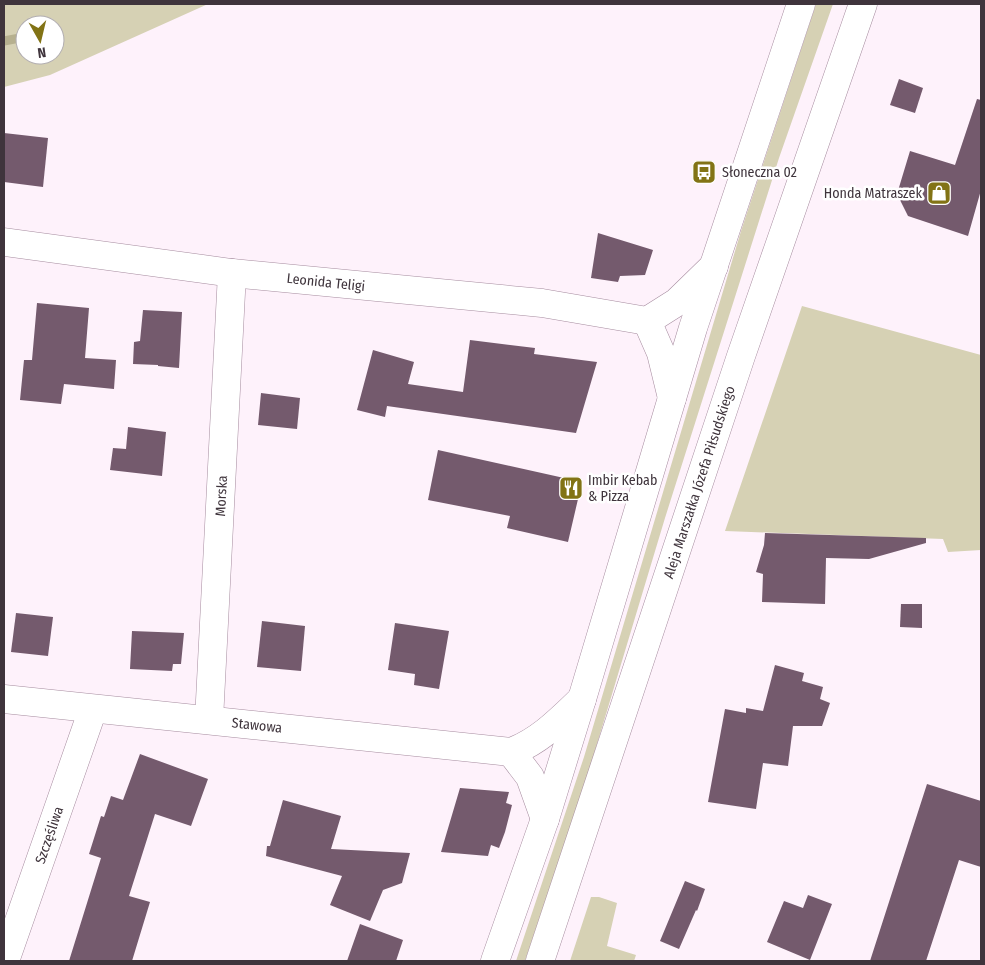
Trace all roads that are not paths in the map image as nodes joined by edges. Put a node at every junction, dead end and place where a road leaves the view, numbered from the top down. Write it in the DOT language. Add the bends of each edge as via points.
graph roads {
  1 [pos="801,4"];
  2 [pos="863,4"];
  3 [pos="4,242"];
  4 [pos="714,266"];
  5 [pos="232,273"];
  6 [pos="647,321"];
  7 [pos="672,398"];
  8 [pos="4,699"];
  9 [pos="582,699"];
  10 [pos="93,709"];
  11 [pos="209,720"];
  12 [pos="511,752"];
  13 [pos="544,820"];
  14 [pos="5,961"];
  15 [pos="495,961"];
  16 [pos="540,961"];
  1 -- 4 [label="street"];
  2 -- 16 [label="street, Aleja Marszałka Józefa Piłsudskiego" via="741,356"];
  3 -- 5 [label="street, Leonida Teligi"];
  4 -- 6 [label="street" via="677,302"];
  4 -- 7 [label="street"];
  5 -- 6 [label="street, Leonida Teligi" via="542,303"];
  5 -- 11 [label="street, Morska"];
  6 -- 7 [label="street" via="661,352"];
  7 -- 9 [label="street"];
  8 -- 10 [label="street, Stawowa"];
  9 -- 12 [label="street" via="542,736"];
  9 -- 13 [label="street"];
  10 -- 11 [label="street, Stawowa"];
  10 -- 14 [label="street, Szczęśliwa"];
  11 -- 12 [label="street, Stawowa"];
  12 -- 13 [label="street" via="530,777"];
  13 -- 15 [label="street"];
}
